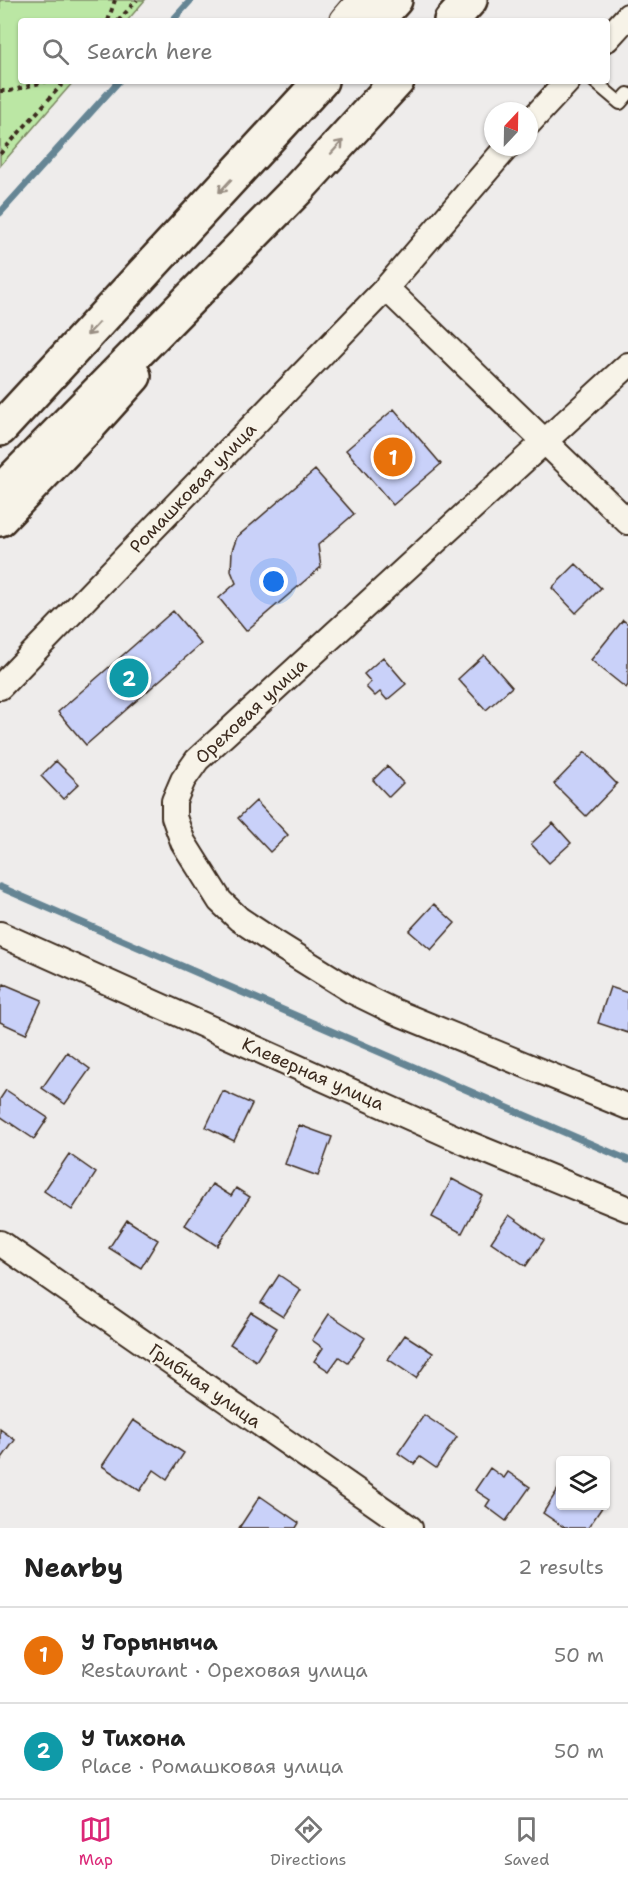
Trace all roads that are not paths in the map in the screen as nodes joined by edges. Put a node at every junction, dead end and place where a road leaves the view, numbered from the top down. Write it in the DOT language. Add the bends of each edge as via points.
graph roads {
  1 [pos="363,0"];
  2 [pos="395,0"];
  3 [pos="470,0"];
  4 [pos="628,16"];
  5 [pos="348,18"];
  6 [pos="379,18"];
  7 [pos="454,18"];
  8 [pos="610,36"];
  9 [pos="296,84"];
  10 [pos="318,84"];
  11 [pos="394,84"];
  12 [pos="565,84"];
  13 [pos="597,84"];
  14 [pos="628,94"];
  15 [pos="538,113"];
  16 [pos="255,154"];
  17 [pos="499,156"];
  18 [pos="297,190"];
  19 [pos="386,288"];
  20 [pos="628,365"];
  21 [pos="0,429"];
  22 [pos="545,441"];
  23 [pos="0,492"];
  24 [pos="0,519"];
  25 [pos="628,522"];
  26 [pos="0,687"];
  27 [pos="0,934"];
  28 [pos="628,1107"];
  29 [pos="628,1209"];
  30 [pos="0,1243"];
  31 [pos="410,1528"];
  1 -- 5 [label="street"];
  2 -- 6 [label="main road"];
  3 -- 7 [label="main road"];
  4 -- 8 [label="street"];
  9 -- 16 [label="street"];
  10 -- 16 [label="main road"];
  18 -- 11 [label="main road, one-way"];
  12 -- 15 [label="street"];
  13 -- 14 [label="lane" via="620,104"];
  16 -- 21 [label="main road, one-way"];
  17 -- 19 [label="street, Ромашковая улица"];
  18 -- 23 [label="main road"];
  18 -- 24 [label="main road" via="90,425"];
  19 -- 22 [label="street"];
  19 -- 26 [label="street, Ромашковая улица"];
  20 -- 22 [label="street, Ореховая улица"];
  22 -- 25 [label="street"];
  22 -- 28 [label="street, Ореховая улица" via="197,760 174,801 174,817 183,842 220,901 269,939 354,992 391,1010"];
  27 -- 29 [label="street, Клеверная улица" via="466,1143"];
  30 -- 31 [label="street, Грибная улица"];
}
